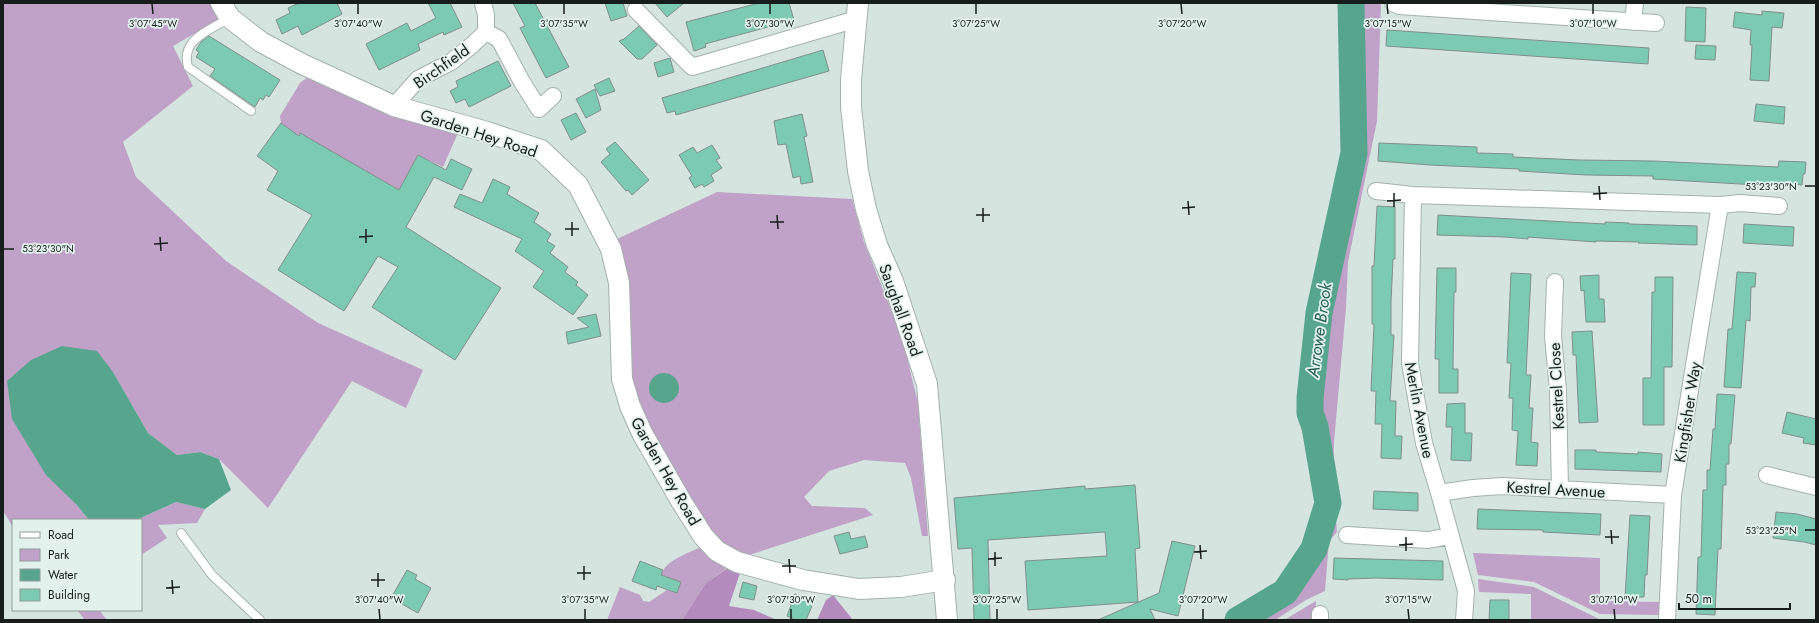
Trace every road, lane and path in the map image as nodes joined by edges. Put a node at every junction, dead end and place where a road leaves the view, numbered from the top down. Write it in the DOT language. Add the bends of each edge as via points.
graph roads {
  1 [pos="483,3"];
  2 [pos="1393,3"];
  3 [pos="1634,3"];
  4 [pos="1506,8"];
  5 [pos="636,10"];
  6 [pos="226,11"];
  7 [pos="857,11"];
  8 [pos="1633,22"];
  9 [pos="1656,23"];
  10 [pos="486,32"];
  11 [pos="553,96"];
  12 [pos="394,106"];
  13 [pos="251,111"];
  14 [pos="1376,191"];
  15 [pos="1413,195"];
  16 [pos="1720,205"];
  17 [pos="1779,206"];
  18 [pos="1554,282"];
  19 [pos="1767,475"];
  20 [pos="1816,487"];
  21 [pos="1560,490"];
  22 [pos="1439,493"];
  23 [pos="1673,495"];
  24 [pos="181,533"];
  25 [pos="1347,536"];
  26 [pos="1450,536"];
  27 [pos="945,580"];
  28 [pos="260,620"];
  29 [pos="947,620"];
  30 [pos="1464,620"];
  31 [pos="1667,620"];
  1 -- 10 [label="street"];
  2 -- 4 [label="street" via="1399,6"];
  3 -- 8 [label="street"];
  4 -- 8 [label="street"];
  5 -- 7 [label="street" via="692,67"];
  6 -- 12 [label="street, Garden Hey Road" via="260,42"];
  6 -- 13 [label="lane" via="196,38 188,48 186,59 188,67"];
  7 -- 27 [label="street, Saughall Road" via="851,107 858,171 877,245 893,281 927,384"];
  8 -- 9 [label="street"];
  10 -- 11 [label="street" via="499,39 539,109"];
  10 -- 12 [label="street, Birchfield" via="451,62 418,79"];
  12 -- 27 [label="street, Garden Hey Road" via="541,150 578,186 611,248 616,269 619,283 622,379 630,406 642,433 681,502 703,536 717,551 737,562 803,580 859,589 901,587"];
  14 -- 15 [label="street"];
  15 -- 16 [label="street"];
  15 -- 22 [label="street, Merlin Avenue" via="1410,363 1424,443"];
  16 -- 17 [label="street" via="1740,203"];
  16 -- 23 [label="street, Kingfisher Way"];
  18 -- 21 [label="street, Kestrel Close" via="1553,336 1558,390"];
  19 -- 20 [label="street"];
  21 -- 22 [label="street, Kestrel Avenue" via="1502,486"];
  21 -- 23 [label="street, Kestrel Avenue"];
  22 -- 26 [label="street, Merlin Avenue"];
  23 -- 31 [label="street, Kingfisher Way"];
  24 -- 28 [label="lane" via="212,575"];
  25 -- 26 [label="street" via="1428,540"];
  26 -- 30 [label="street, Merlin Avenue" via="1466,591"];
  27 -- 29 [label="street, Saughall Road"];
}
